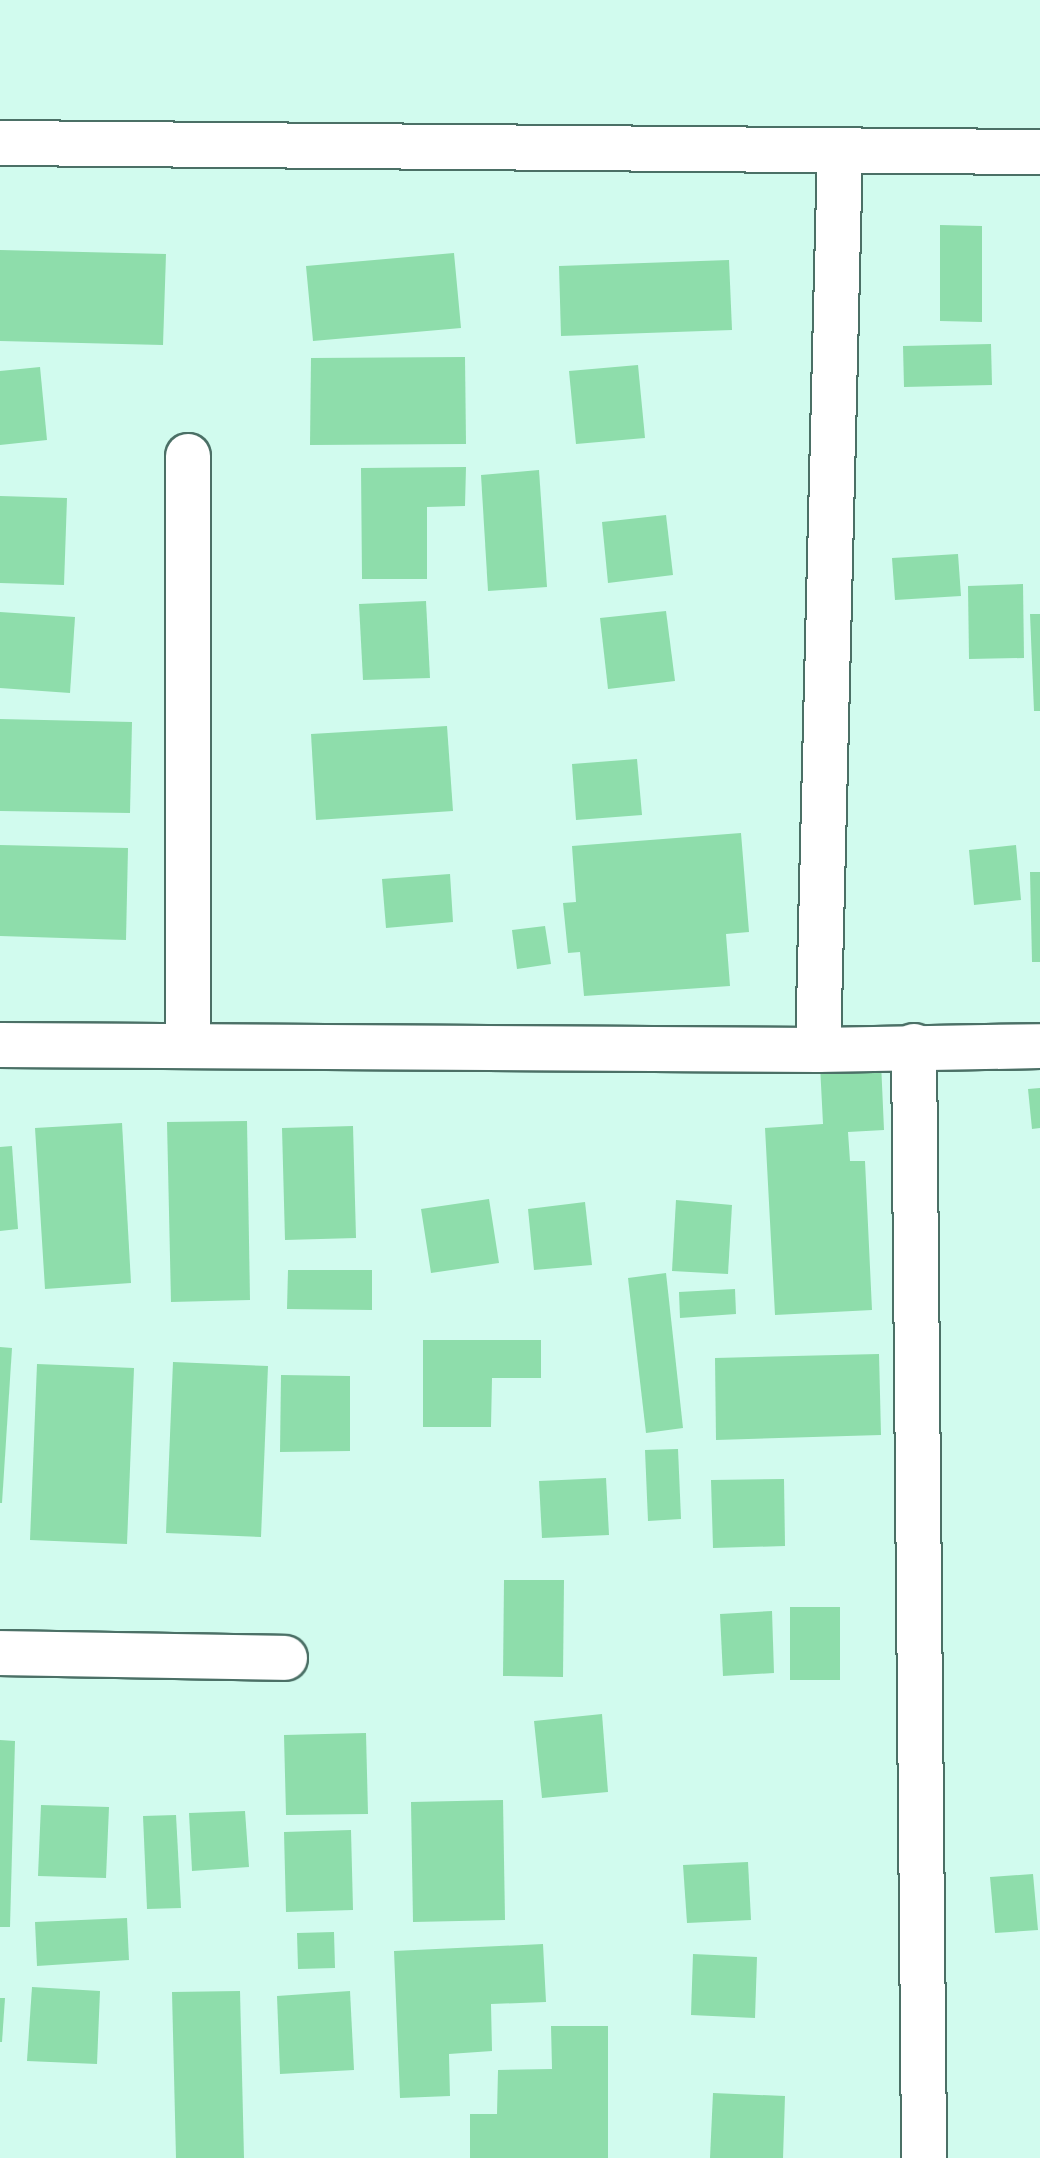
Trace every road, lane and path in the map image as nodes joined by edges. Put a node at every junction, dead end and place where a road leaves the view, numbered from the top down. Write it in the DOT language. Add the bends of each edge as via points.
graph roads {
  1 [pos="0,143"];
  2 [pos="840,152"];
  3 [pos="1040,152"];
  4 [pos="188,456"];
  5 [pos="0,1045"];
  6 [pos="188,1045"];
  7 [pos="914,1046"];
  8 [pos="1040,1046"];
  9 [pos="818,1050"];
  10 [pos="0,1653"];
  11 [pos="285,1658"];
  12 [pos="924,2158"];
  1 -- 2 [label="street"];
  2 -- 3 [label="street"];
  2 -- 9 [label="street"];
  4 -- 6 [label="street"];
  5 -- 6 [label="street"];
  6 -- 9 [label="street"];
  7 -- 8 [label="street"];
  7 -- 9 [label="street"];
  7 -- 12 [label="street"];
  10 -- 11 [label="street"];
}
